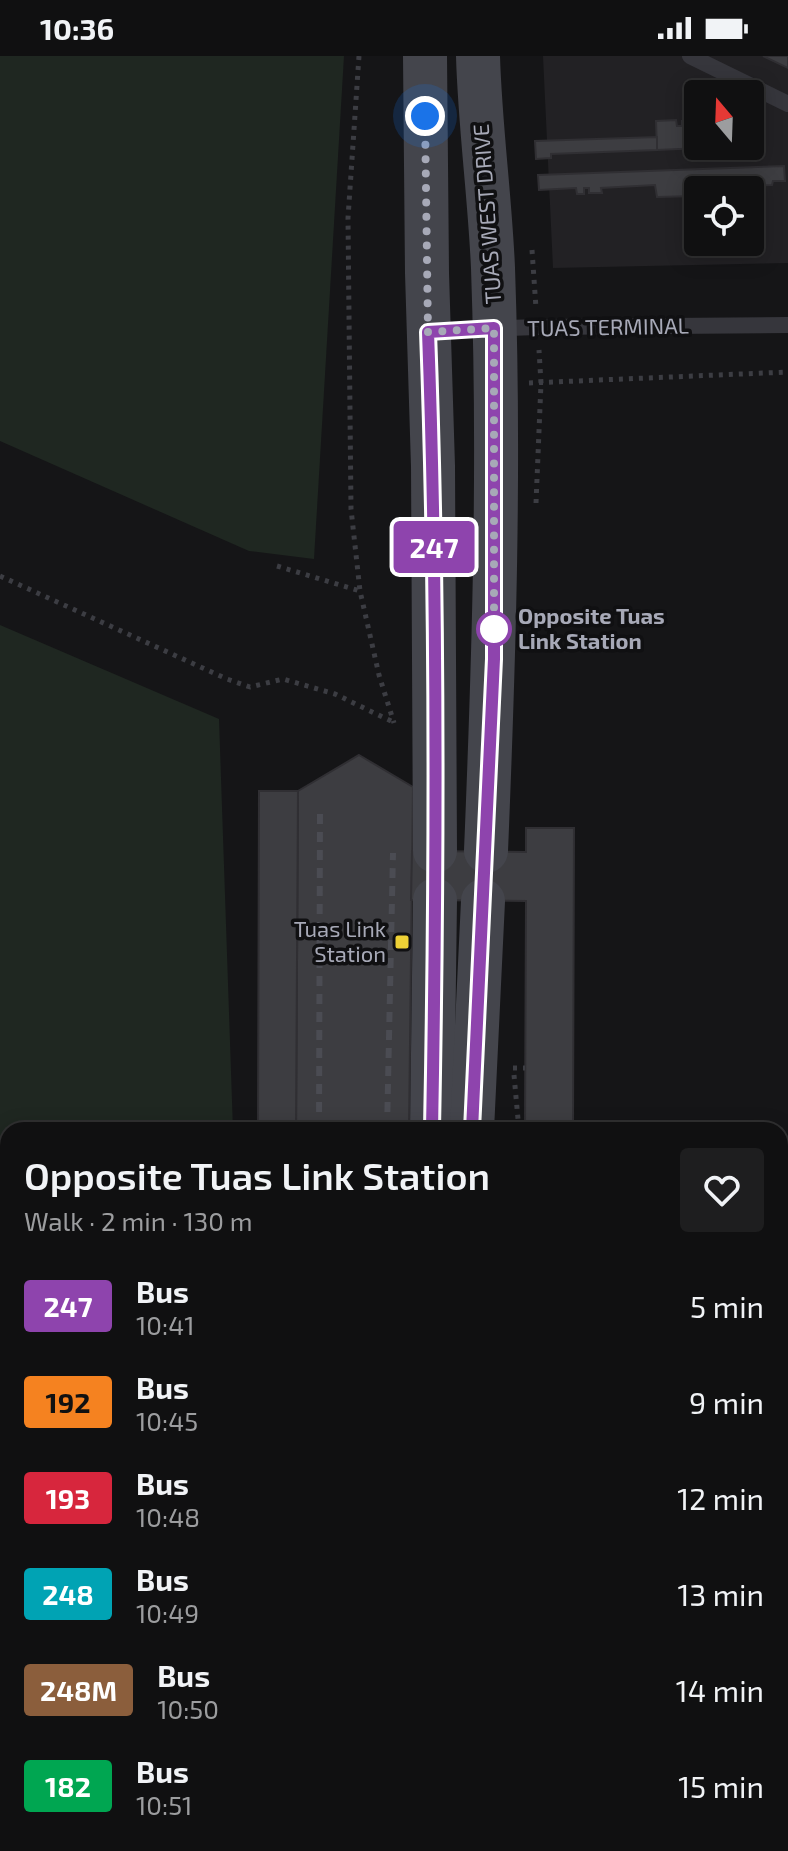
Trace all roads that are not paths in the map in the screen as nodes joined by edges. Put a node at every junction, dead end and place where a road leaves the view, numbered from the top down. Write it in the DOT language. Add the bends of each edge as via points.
graph roads {
  1 [pos="690,56"];
  2 [pos="428,68"];
  3 [pos="484,68"];
  4 [pos="788,104"];
  5 [pos="785,325"];
  6 [pos="494,328"];
  7 [pos="428,332"];
  8 [pos="435,851"];
  9 [pos="486,851"];
  10 [pos="435,900"];
  11 [pos="483,901"];
  12 [pos="432,1122"];
  13 [pos="472,1122"];
  1 -- 4 [label="lane"];
  2 -- 7 [label="main road"];
  3 -- 6 [label="main road, TUAS WEST DRIVE"];
  5 -- 6 [label="lane, TUAS TERMINAL"];
  6 -- 7 [label="lane, TUAS TERMINAL"];
  6 -- 9 [label="main road, TUAS WEST DRIVE" via="494,659"];
  7 -- 8 [label="main road"];
  10 -- 12 [label="main road"];
  11 -- 13 [label="main road"];
}
